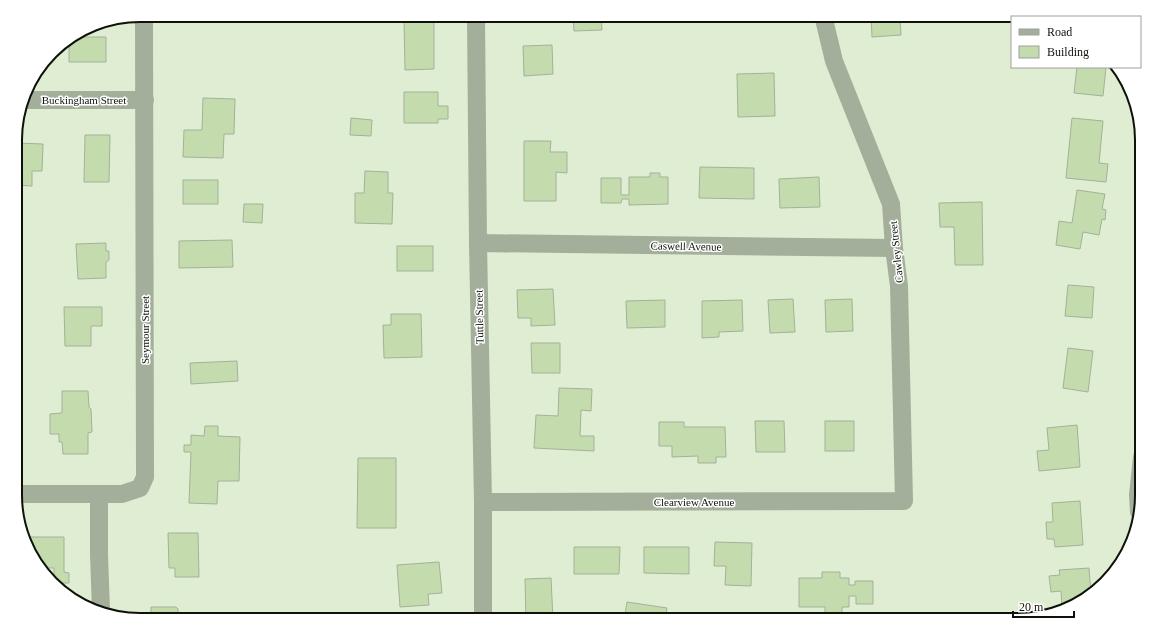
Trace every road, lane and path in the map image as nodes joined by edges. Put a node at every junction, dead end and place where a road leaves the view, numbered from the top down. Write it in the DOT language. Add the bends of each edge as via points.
graph roads {
  1 [pos="144,22"];
  2 [pos="476,22"];
  3 [pos="825,22"];
  4 [pos="29,100"];
  5 [pos="145,100"];
  6 [pos="478,243"];
  7 [pos="894,248"];
  8 [pos="22,494"];
  9 [pos="99,494"];
  10 [pos="904,501"];
  11 [pos="483,502"];
  12 [pos="101,606"];
  13 [pos="483,613"];
  1 -- 5 [label="street, Seymour Street"];
  2 -- 6 [label="street, Tuttle Street"];
  3 -- 7 [label="street, Cawley Street" via="834,61 890,197"];
  4 -- 5 [label="street, Buckingham Street"];
  5 -- 9 [label="street, Seymour Street" via="145,477 140,488 122,494"];
  6 -- 7 [label="street, Caswell Avenue"];
  6 -- 11 [label="street, Tuttle Street"];
  7 -- 10 [label="street, Cawley Street" via="901,315"];
  8 -- 9 [label="street, Seymour Street"];
  9 -- 12 [label="street"];
  10 -- 11 [label="street, Clearview Avenue"];
  11 -- 13 [label="street, Tuttle Street"];
}
